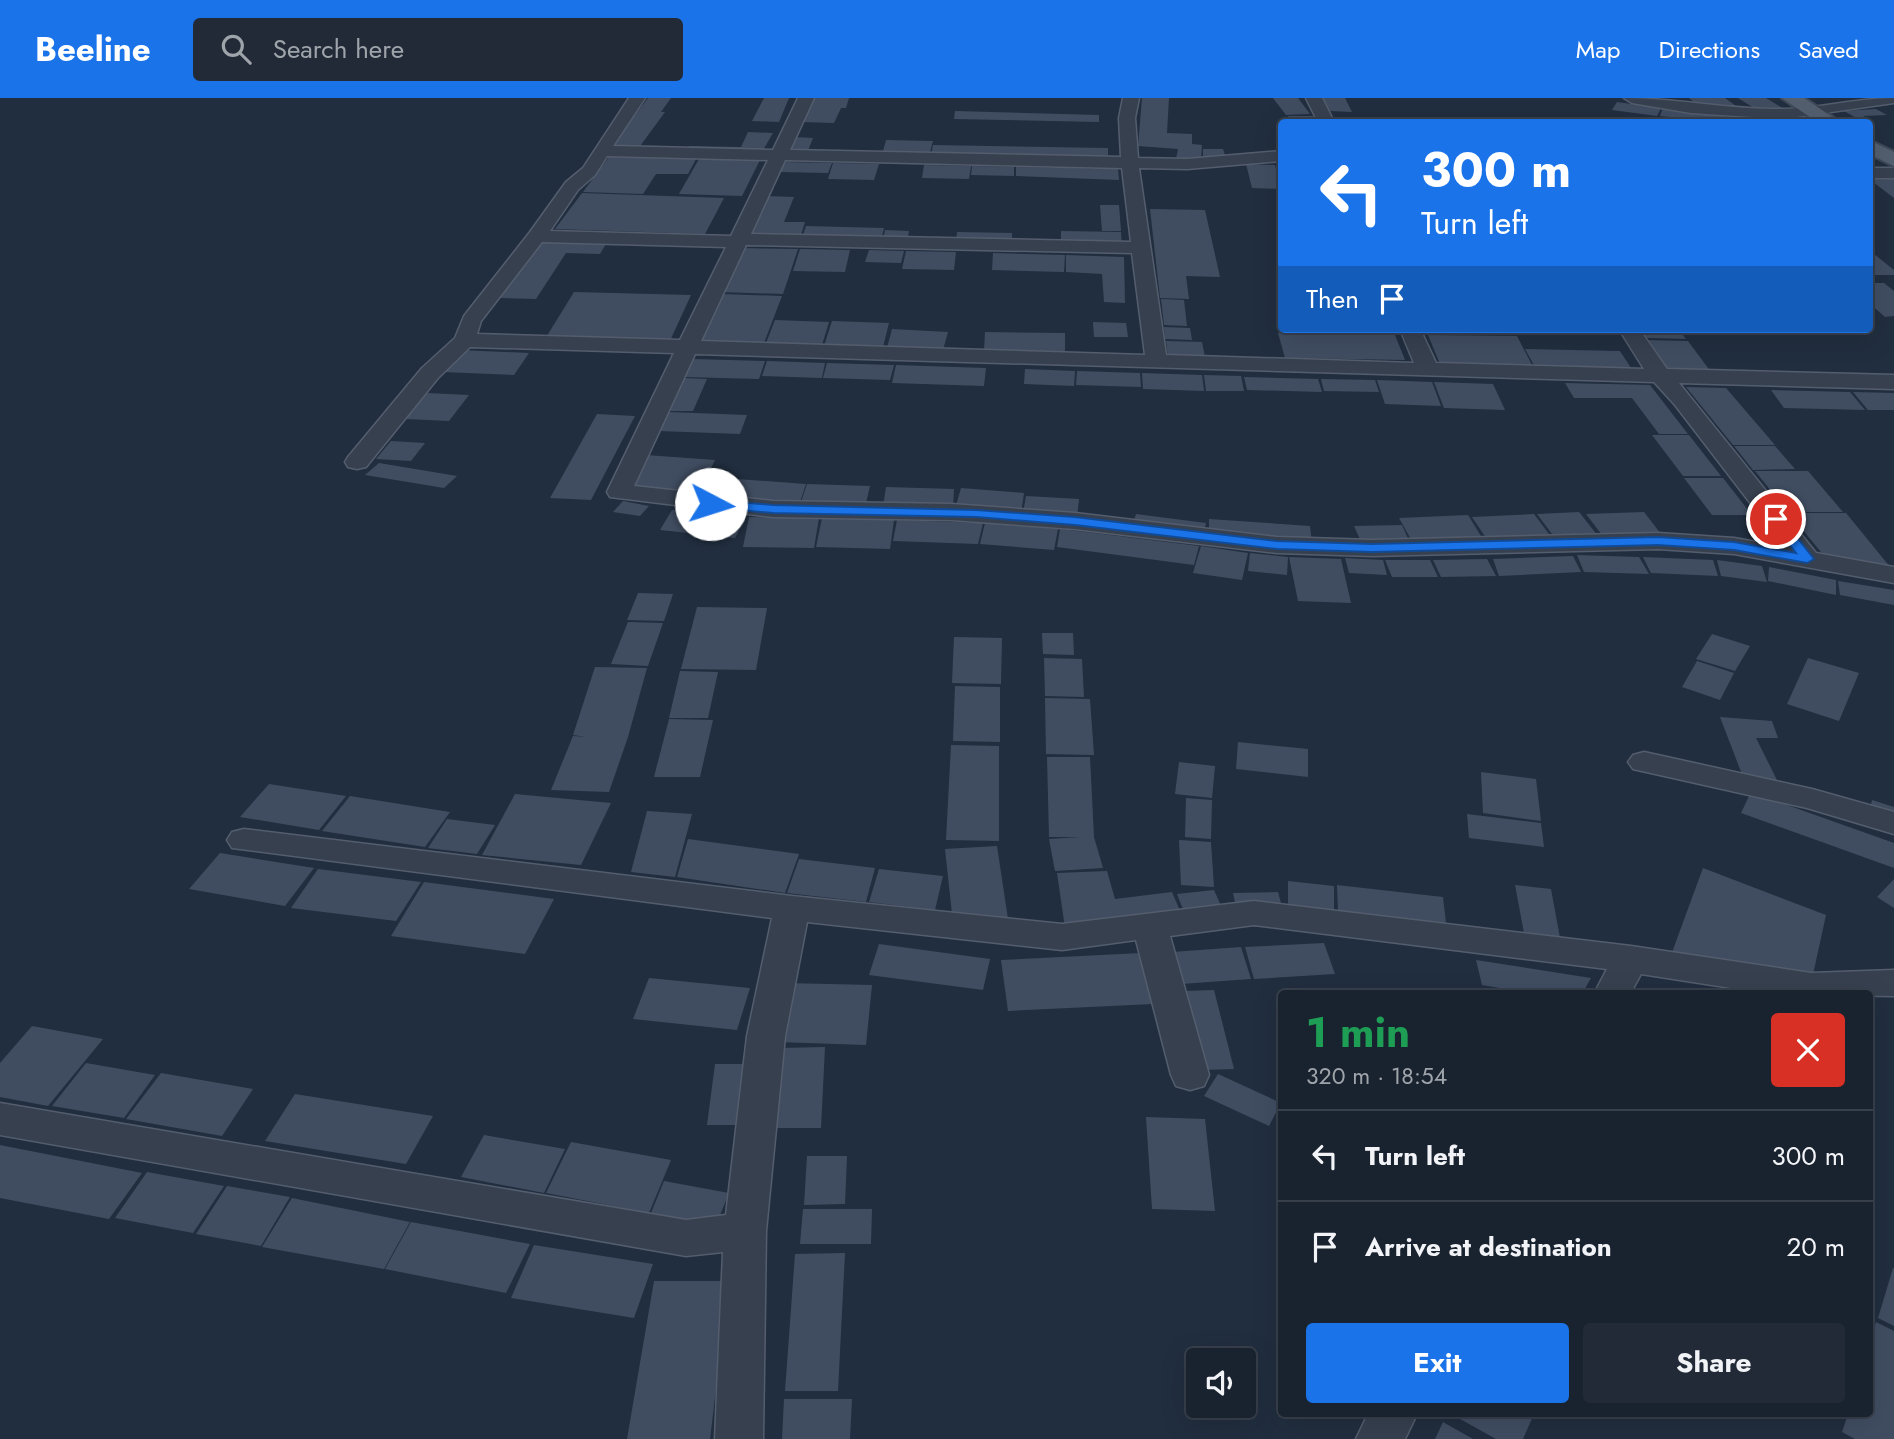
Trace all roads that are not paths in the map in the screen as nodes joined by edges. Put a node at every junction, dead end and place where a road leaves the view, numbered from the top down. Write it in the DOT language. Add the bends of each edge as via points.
graph roads {
  1 [pos="637,98"];
  2 [pos="806,98"];
  3 [pos="1131,98"];
  4 [pos="1314,98"];
  5 [pos="1632,98"];
  6 [pos="1791,98"];
  7 [pos="1894,98"];
  8 [pos="1810,111"];
  9 [pos="1324,119"];
  10 [pos="1825,119"];
  11 [pos="1873,148"];
  12 [pos="602,151"];
  13 [pos="778,155"];
  14 [pos="1278,156"];
  15 [pos="1894,160"];
  16 [pos="1130,163"];
  17 [pos="1873,173"];
  18 [pos="1894,173"];
  19 [pos="537,236"];
  20 [pos="738,240"];
  21 [pos="1142,248"];
  22 [pos="1412,333"];
  23 [pos="1632,333"];
  24 [pos="465,340"];
  25 [pos="686,347"];
  26 [pos="1156,360"];
  27 [pos="1428,369"];
  28 [pos="1660,376"];
  29 [pos="1894,382"];
  30 [pos="357,462"];
  31 [pos="1807,559"];
  32 [pos="1894,575"];
  33 [pos="1644,762"];
  34 [pos="1894,823"];
  35 [pos="244,840"];
  36 [pos="792,908"];
  37 [pos="1150,926"];
  38 [pos="1630,959"];
  39 [pos="1894,983"];
  40 [pos="1614,990"];
  41 [pos="1190,1075"];
  42 [pos="0,1119"];
  43 [pos="745,1231"];
  44 [pos="1391,1417"];
  45 [pos="739,1439"];
  46 [pos="1380,1439"];
  1 -- 12 [label="street"];
  2 -- 13 [label="street"];
  3 -- 16 [label="street" via="1127,118"];
  4 -- 9 [label="street"];
  5 -- 8 [label="street" via="1734,112"];
  6 -- 8 [label="main road"];
  7 -- 8 [label="street"];
  8 -- 10 [label="main road"];
  11 -- 15 [label="main road"];
  12 -- 13 [label="street"];
  12 -- 19 [label="street"];
  13 -- 16 [label="street"];
  13 -- 20 [label="street"];
  14 -- 16 [label="street" via="1204,164"];
  16 -- 21 [label="street"];
  17 -- 18 [label="street"];
  19 -- 20 [label="street"];
  19 -- 24 [label="street" via="471,320"];
  20 -- 21 [label="street"];
  20 -- 25 [label="street"];
  21 -- 26 [label="street"];
  22 -- 27 [label="street"];
  23 -- 28 [label="street"];
  24 -- 25 [label="street"];
  24 -- 30 [label="street" via="430,373"];
  25 -- 26 [label="street"];
  25 -- 31 [label="street" via="619,492 773,509 951,512 1075,521 1277,545 1372,548 1658,541 1734,546"];
  26 -- 27 [label="street"];
  27 -- 28 [label="street"];
  28 -- 29 [label="street"];
  28 -- 31 [label="street"];
  31 -- 32 [label="street"];
  33 -- 34 [label="street" via="1812,799"];
  35 -- 36 [label="street"];
  36 -- 37 [label="street" via="1062,937"];
  36 -- 43 [label="street" via="766,1036"];
  37 -- 38 [label="street" via="1254,913"];
  37 -- 41 [label="street"];
  38 -- 39 [label="street" via="1811,987"];
  38 -- 40 [label="street"];
  42 -- 43 [label="street" via="686,1238"];
  43 -- 45 [label="street"];
  44 -- 46 [label="street"];
}
